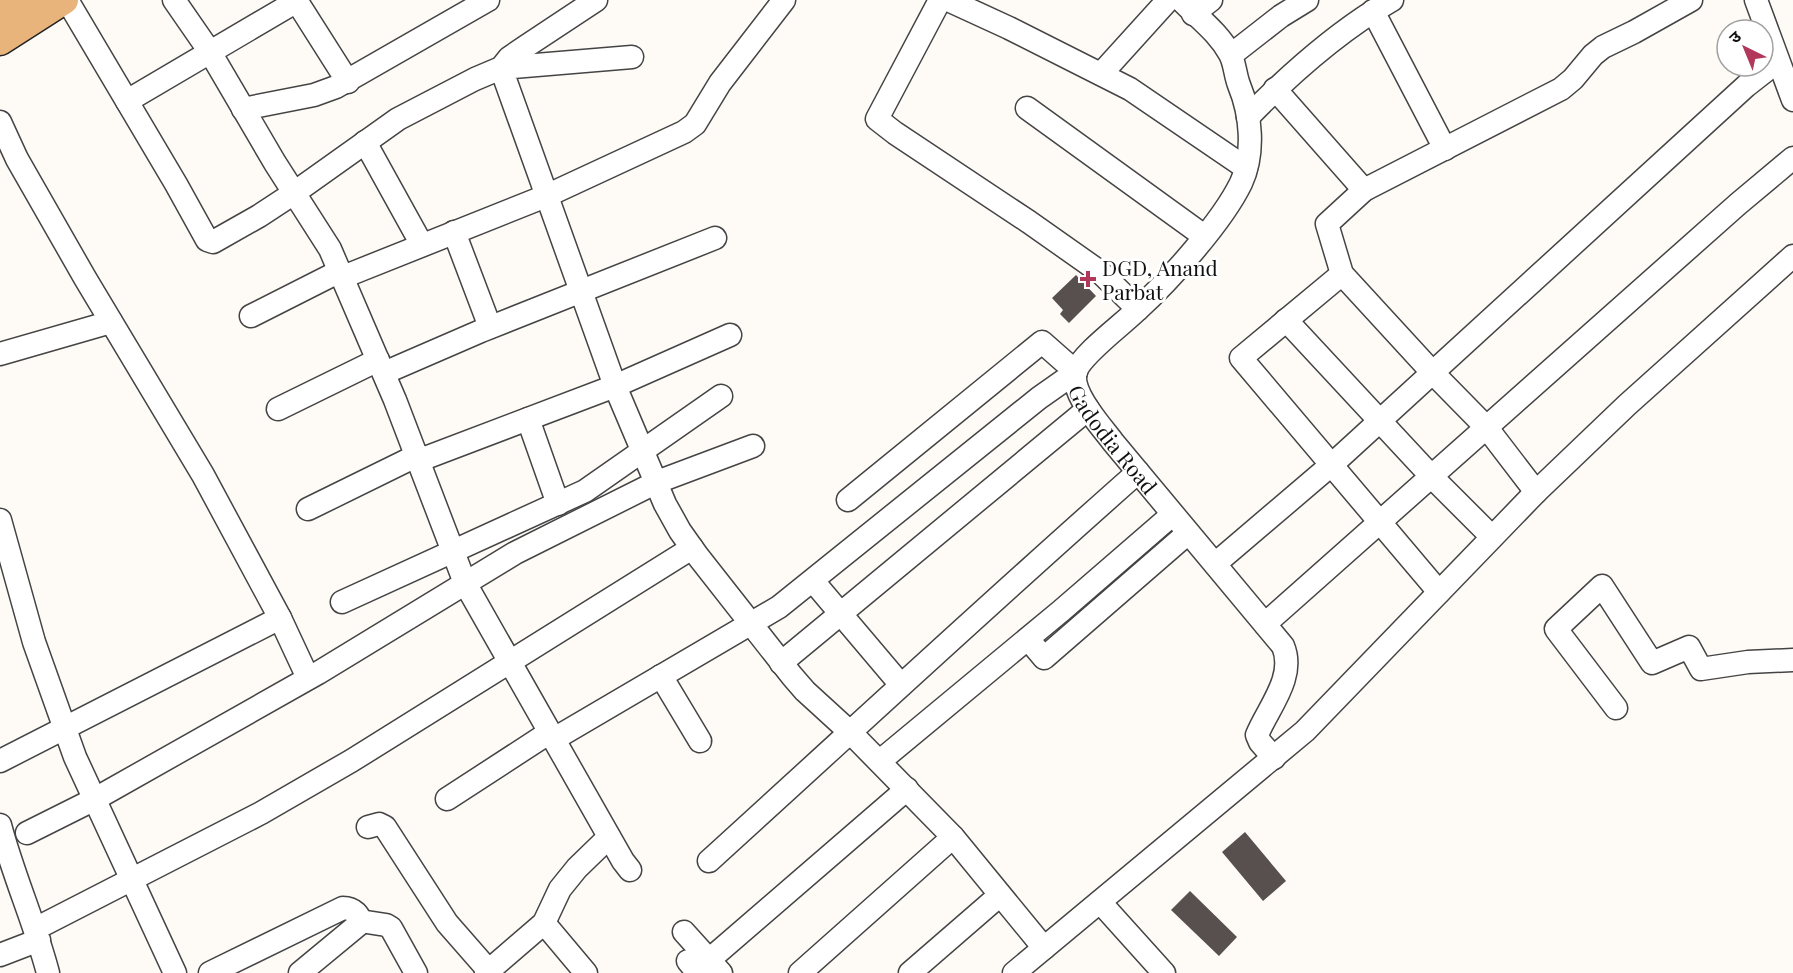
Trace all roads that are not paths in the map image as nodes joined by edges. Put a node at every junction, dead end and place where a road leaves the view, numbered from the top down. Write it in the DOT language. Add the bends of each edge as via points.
graph roads {
  1 [pos="65,0"];
  2 [pos="174,0"];
  3 [pos="296,0"];
  4 [pos="488,0"];
  5 [pos="597,0"];
  6 [pos="784,0"];
  7 [pos="940,0"];
  8 [pos="948,0"];
  9 [pos="1168,0"];
  10 [pos="1307,0"];
  11 [pos="1691,0"];
  12 [pos="1756,0"];
  13 [pos="1195,4"];
  14 [pos="1382,5"];
  15 [pos="460,7"];
  16 [pos="0,40"];
  17 [pos="210,52"];
  18 [pos="1231,55"];
  19 [pos="632,57"];
  20 [pos="501,68"];
  21 [pos="1785,70"];
  22 [pos="1101,74"];
  23 [pos="348,82"];
  24 [pos="1275,89"];
  25 [pos="1793,100"];
  26 [pos="127,101"];
  27 [pos="1027,108"];
  28 [pos="243,109"];
  29 [pos="1248,117"];
  30 [pos="0,122"];
  31 [pos="366,142"];
  32 [pos="1445,149"];
  33 [pos="1793,158"];
  34 [pos="1246,168"];
  35 [pos="1364,190"];
  36 [pos="294,193"];
  37 [pos="546,196"];
  38 [pos="454,232"];
  39 [pos="1204,236"];
  40 [pos="715,238"];
  41 [pos="422,245"];
  42 [pos="1793,256"];
  43 [pos="342,274"];
  44 [pos="1342,274"];
  45 [pos="582,292"];
  46 [pos="1138,309"];
  47 [pos="250,316"];
  48 [pos="1286,320"];
  49 [pos="111,322"];
  50 [pos="490,327"];
  51 [pos="730,335"];
  52 [pos="0,354"];
  53 [pos="381,366"];
  54 [pos="1076,372"];
  55 [pos="1432,372"];
  56 [pos="615,386"];
  57 [pos="721,396"];
  58 [pos="278,409"];
  59 [pos="1089,409"];
  60 [pos="528,419"];
  61 [pos="1380,420"];
  62 [pos="1487,428"];
  63 [pos="753,446"];
  64 [pos="644,451"];
  65 [pos="419,457"];
  66 [pos="1330,465"];
  67 [pos="1138,472"];
  68 [pos="1432,477"];
  69 [pos="657,482"];
  70 [pos="1536,492"];
  71 [pos="848,500"];
  72 [pos="558,504"];
  73 [pos="308,509"];
  74 [pos="1172,515"];
  75 [pos="0,520"];
  76 [pos="1379,524"];
  77 [pos="1188,533"];
  78 [pos="1492,537"];
  79 [pos="692,548"];
  80 [pos="453,549"];
  81 [pos="1215,564"];
  82 [pos="813,581"];
  83 [pos="465,583"];
  84 [pos="1439,592"];
  85 [pos="342,602"];
  86 [pos="841,614"];
  87 [pos="280,618"];
  88 [pos="1265,624"];
  89 [pos="751,625"];
  90 [pos="1028,639"];
  91 [pos="1793,660"];
  92 [pos="510,661"];
  93 [pos="781,663"];
  94 [pos="661,676"];
  95 [pos="308,678"];
  96 [pos="901,685"];
  97 [pos="1616,708"];
  98 [pos="64,729"];
  99 [pos="851,733"];
  100 [pos="552,735"];
  101 [pos="700,741"];
  102 [pos="1274,758"];
  103 [pos="0,761"];
  104 [pos="880,761"];
  105 [pos="907,789"];
  106 [pos="95,799"];
  107 [pos="447,799"];
  108 [pos="0,825"];
  109 [pos="368,827"];
  110 [pos="27,833"];
  111 [pos="609,837"];
  112 [pos="953,837"];
  113 [pos="709,861"];
  114 [pos="630,870"];
  115 [pos="132,880"];
  116 [pos="1000,895"];
  117 [pos="1100,902"];
  118 [pos="360,921"];
  119 [pos="544,923"];
  120 [pos="684,932"];
  121 [pos="37,935"];
  122 [pos="1044,948"];
  123 [pos="0,955"];
  124 [pos="704,967"];
  125 [pos="488,972"];
  126 [pos="48,973"];
  127 [pos="175,973"];
  128 [pos="210,973"];
  129 [pos="300,973"];
  130 [pos="416,973"];
  131 [pos="586,973"];
  132 [pos="800,973"];
  133 [pos="910,973"];
  134 [pos="1014,973"];
  135 [pos="1164,973"];
  1 -- 16 [label="main road"];
  1 -- 26 [label="street"];
  2 -- 17 [label="street"];
  3 -- 17 [label="street"];
  3 -- 23 [label="street"];
  4 -- 15 [label="street"];
  5 -- 20 [label="street" via="508,58"];
  6 -- 37 [label="street" via="720,83 692,127"];
  7 -- 46 [label="street" via="878,119 1100,272"];
  8 -- 22 [label="street"];
  9 -- 22 [label="street"];
  10 -- 18 [label="street"];
  11 -- 32 [label="street" via="1603,47 1561,89"];
  12 -- 21 [label="street"];
  13 -- 18 [label="street, Gadodia Road"];
  14 -- 24 [label="street"];
  14 -- 32 [label="street"];
  15 -- 23 [label="street"];
  17 -- 26 [label="street"];
  17 -- 28 [label="street"];
  18 -- 29 [label="street, Gadodia Road"];
  19 -- 20 [label="street"];
  20 -- 31 [label="street" via="413,111"];
  20 -- 37 [label="street"];
  21 -- 25 [label="street"];
  21 -- 55 [label="street" via="1746,86"];
  22 -- 34 [label="street" via="1146,99"];
  23 -- 28 [label="street" via="314,95"];
  24 -- 29 [label="street"];
  24 -- 35 [label="street"];
  26 -- 36 [label="street" via="209,242"];
  27 -- 39 [label="street"];
  28 -- 36 [label="street"];
  29 -- 34 [label="street, Gadodia Road"];
  30 -- 49 [label="street" via="17,159"];
  31 -- 36 [label="street"];
  31 -- 41 [label="street"];
  32 -- 35 [label="street"];
  33 -- 62 [label="street"];
  34 -- 39 [label="street, Gadodia Road" via="1228,205"];
  35 -- 44 [label="street" via="1327,224"];
  36 -- 43 [label="street"];
  37 -- 38 [label="street"];
  37 -- 45 [label="street"];
  38 -- 41 [label="street"];
  38 -- 50 [label="street"];
  39 -- 46 [label="street, Gadodia Road"];
  40 -- 45 [label="street"];
  41 -- 43 [label="street"];
  42 -- 70 [label="street"];
  43 -- 47 [label="street"];
  43 -- 53 [label="street"];
  44 -- 48 [label="street"];
  44 -- 55 [label="street"];
  45 -- 50 [label="street"];
  45 -- 56 [label="street"];
  46 -- 54 [label="street, Gadodia Road" via="1085,358"];
  48 -- 61 [label="street"];
  48 -- 66 [label="street" via="1240,358"];
  49 -- 52 [label="street"];
  49 -- 87 [label="street" via="203,474"];
  50 -- 53 [label="street"];
  51 -- 56 [label="street"];
  53 -- 58 [label="street"];
  53 -- 65 [label="street"];
  54 -- 59 [label="street, Gadodia Road" via="1080,396"];
  54 -- 71 [label="street" via="1042,342"];
  54 -- 82 [label="street"];
  55 -- 61 [label="street"];
  55 -- 62 [label="street"];
  56 -- 60 [label="street"];
  56 -- 64 [label="street"];
  57 -- 64 [label="street"];
  59 -- 67 [label="street, Gadodia Road"];
  59 -- 86 [label="street"];
  60 -- 65 [label="street"];
  60 -- 72 [label="street"];
  61 -- 66 [label="street"];
  61 -- 68 [label="street"];
  62 -- 68 [label="street"];
  62 -- 70 [label="street"];
  63 -- 69 [label="street"];
  64 -- 69 [label="street"];
  64 -- 72 [label="street" via="585,491"];
  65 -- 73 [label="street"];
  65 -- 80 [label="street"];
  66 -- 76 [label="street"];
  66 -- 81 [label="street"];
  67 -- 74 [label="street, Gadodia Road"];
  67 -- 96 [label="street"];
  68 -- 76 [label="street"];
  68 -- 78 [label="street"];
  69 -- 79 [label="street" via="665,504"];
  69 -- 83 [label="street" via="515,553"];
  70 -- 78 [label="street"];
  72 -- 80 [label="street"];
  74 -- 77 [label="street, Gadodia Road"];
  74 -- 90 [label="street"];
  75 -- 98 [label="street" via="34,642"];
  76 -- 84 [label="street"];
  76 -- 88 [label="street"];
  77 -- 81 [label="street, Gadodia Road"];
  77 -- 90 [label="street" via="1044,658"];
  78 -- 84 [label="street"];
  79 -- 89 [label="street"];
  79 -- 92 [label="street"];
  80 -- 83 [label="street"];
  80 -- 85 [label="street"];
  81 -- 88 [label="street, Gadodia Road"];
  82 -- 86 [label="street"];
  82 -- 89 [label="street"];
  83 -- 92 [label="street"];
  83 -- 95 [label="street"];
  84 -- 102 [label="street"];
  86 -- 93 [label="street"];
  86 -- 96 [label="street"];
  87 -- 95 [label="street"];
  87 -- 98 [label="street"];
  88 -- 102 [label="street, Gadodia Road" via="1285,652 1280,689 1257,735"];
  89 -- 93 [label="street"];
  89 -- 94 [label="street"];
  90 -- 104 [label="street"];
  91 -- 97 [label="street" via="1701,669 1689,647 1652,663 1602,586 1556,628"];
  92 -- 100 [label="street"];
  92 -- 115 [label="street" via="261,813"];
  93 -- 99 [label="street"];
  94 -- 100 [label="street"];
  94 -- 101 [label="street"];
  95 -- 106 [label="street"];
  96 -- 99 [label="street"];
  98 -- 103 [label="street"];
  98 -- 106 [label="street"];
  99 -- 104 [label="street"];
  99 -- 113 [label="street"];
  100 -- 107 [label="street"];
  100 -- 111 [label="street"];
  102 -- 117 [label="street"];
  104 -- 105 [label="street"];
  105 -- 112 [label="street"];
  105 -- 124 [label="street"];
  106 -- 110 [label="street"];
  106 -- 115 [label="street"];
  108 -- 121 [label="street"];
  109 -- 125 [label="street" via="385,827 447,923"];
  111 -- 114 [label="street"];
  111 -- 119 [label="street" via="560,889"];
  112 -- 116 [label="street"];
  112 -- 132 [label="street"];
  115 -- 121 [label="street"];
  115 -- 127 [label="street"];
  116 -- 122 [label="street"];
  116 -- 133 [label="street"];
  117 -- 122 [label="street"];
  117 -- 135 [label="street"];
  118 -- 128 [label="street" via="354,911 343,908"];
  118 -- 129 [label="street"];
  118 -- 130 [label="street" via="391,928"];
  119 -- 125 [label="street"];
  119 -- 131 [label="street"];
  120 -- 124 [label="street"];
  121 -- 123 [label="street"];
  121 -- 126 [label="street"];
  122 -- 134 [label="street"];
}
